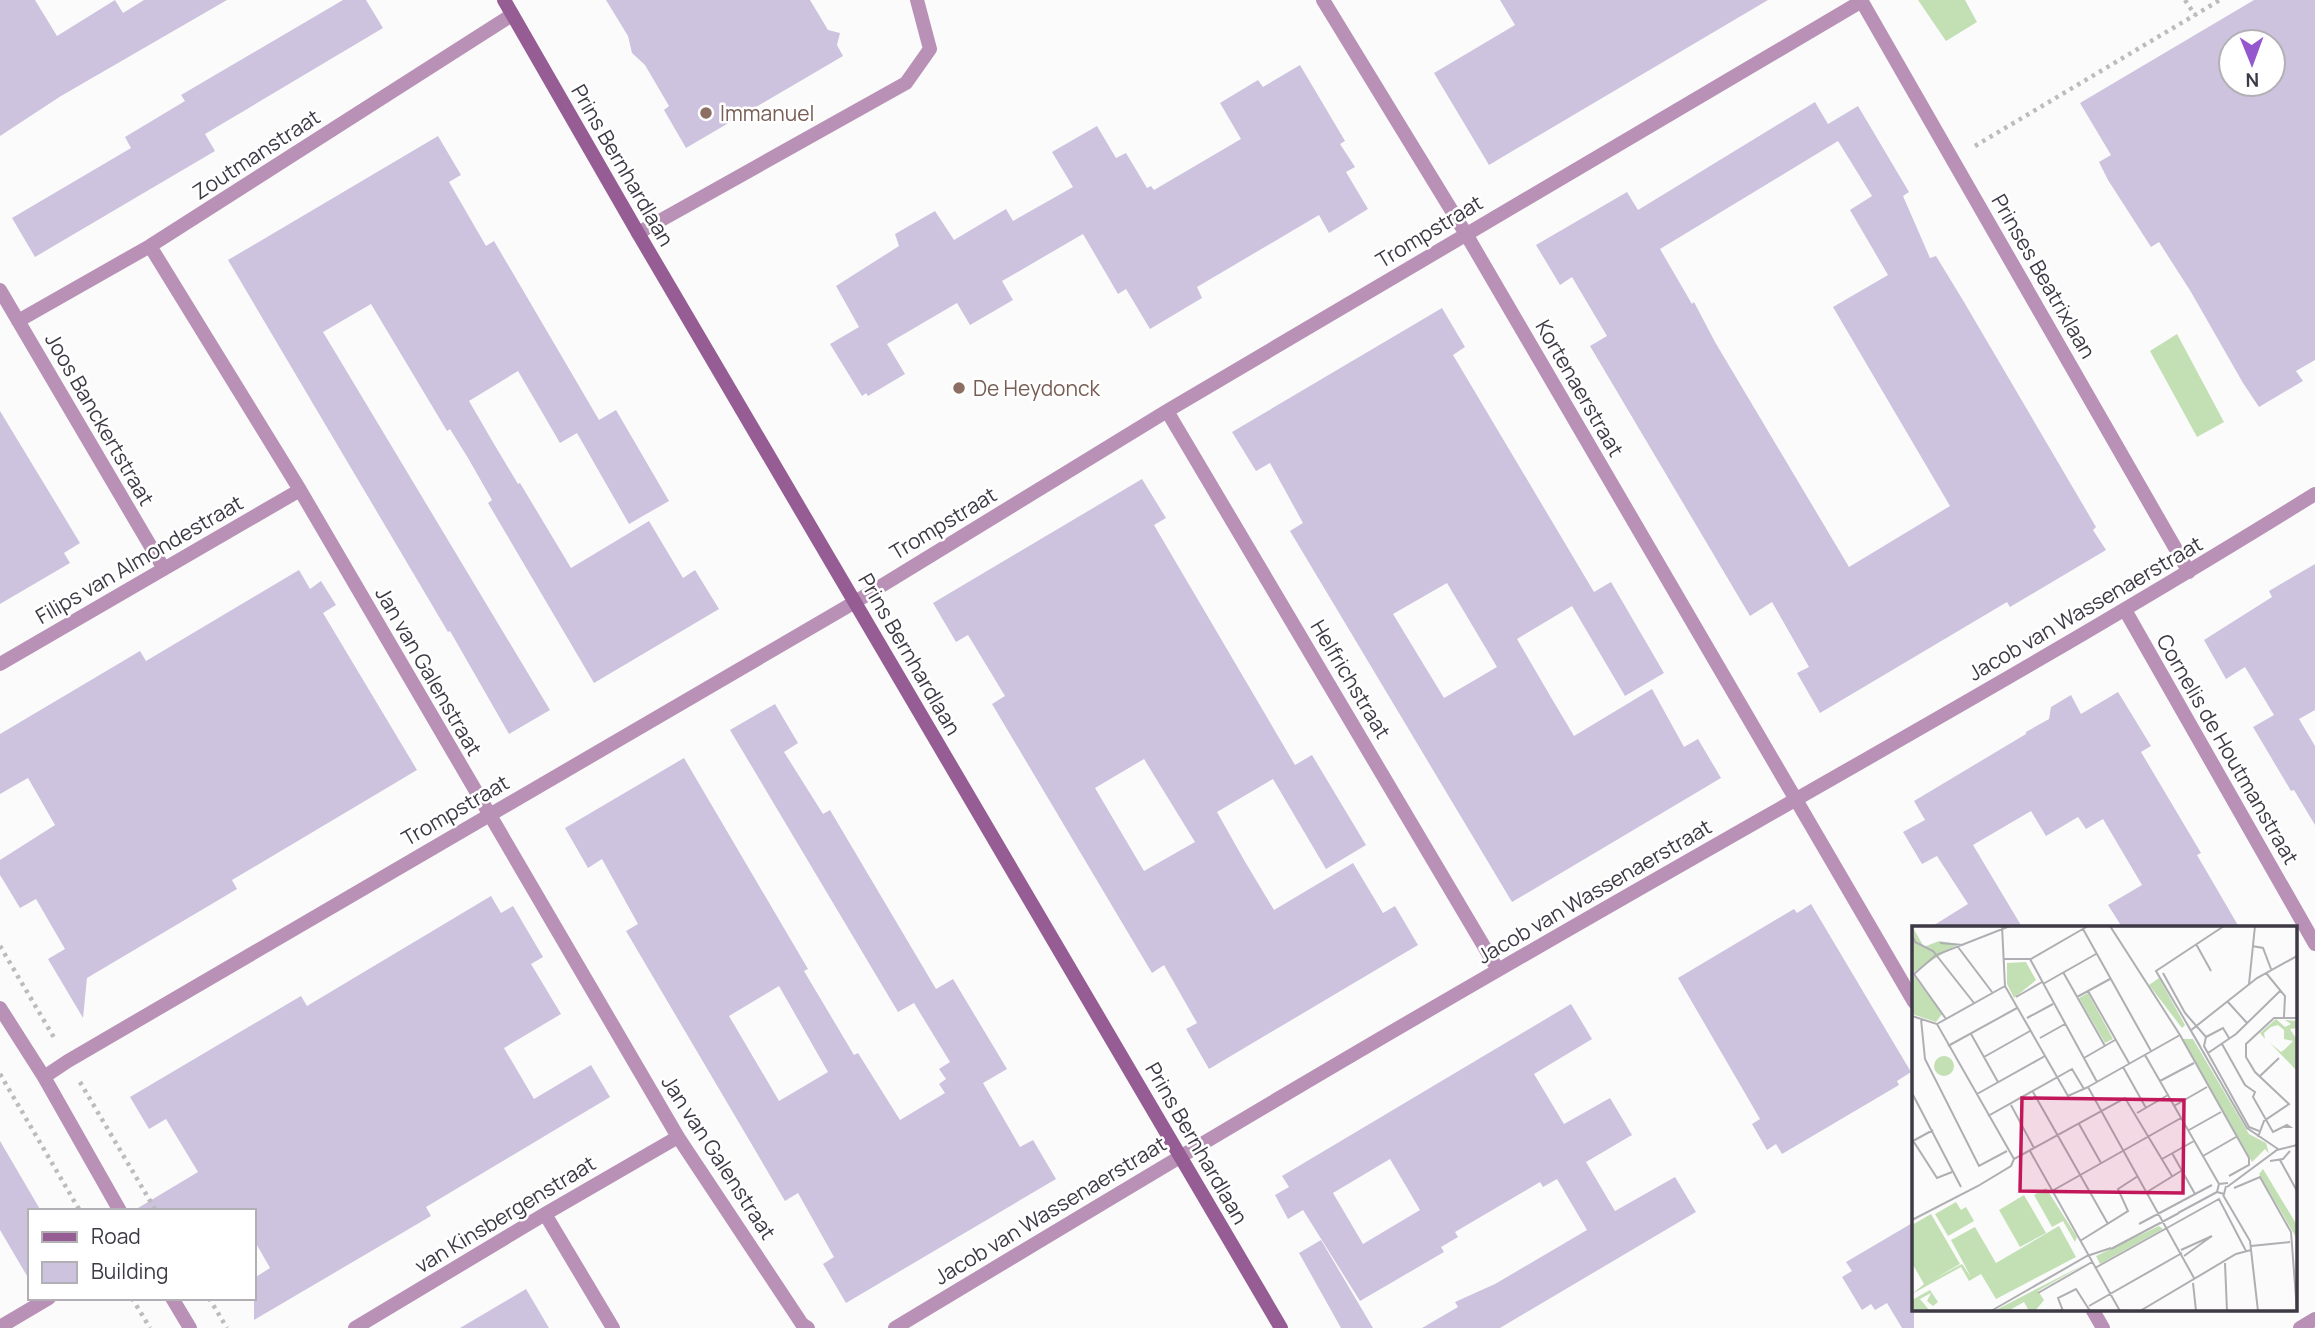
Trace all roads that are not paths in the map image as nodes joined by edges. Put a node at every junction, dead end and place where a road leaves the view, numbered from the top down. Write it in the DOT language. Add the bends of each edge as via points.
graph roads {
  1 [pos="504,0"];
  2 [pos="917,0"];
  3 [pos="1323,0"];
  4 [pos="1862,0"];
  5 [pos="513,15"];
  6 [pos="638,233"];
  7 [pos="1466,234"];
  8 [pos="150,246"];
  9 [pos="0,290"];
  10 [pos="18,321"];
  11 [pos="1167,411"];
  12 [pos="300,490"];
  13 [pos="2315,494"];
  14 [pos="164,569"];
  15 [pos="2189,572"];
  16 [pos="855,602"];
  17 [pos="2125,610"];
  18 [pos="0,664"];
  19 [pos="1796,799"];
  20 [pos="489,815"];
  21 [pos="2315,944"];
  22 [pos="1498,970"];
  23 [pos="1912,999"];
  24 [pos="0,1008"];
  25 [pos="44,1077"];
  26 [pos="678,1137"];
  27 [pos="1181,1156"];
  28 [pos="119,1209"];
  29 [pos="545,1214"];
  30 [pos="45,1300"];
  31 [pos="173,1300"];
  32 [pos="2093,1310"];
  33 [pos="2315,1319"];
  34 [pos="0,1327"];
  35 [pos="190,1328"];
  36 [pos="355,1328"];
  37 [pos="613,1328"];
  38 [pos="808,1328"];
  39 [pos="895,1328"];
  40 [pos="1281,1328"];
  41 [pos="2104,1328"];
  42 [pos="2300,1328"];
  1 -- 5 [label="street, Prins Bernhardlaan"];
  2 -- 6 [label="street" via="930,49 906,83"];
  3 -- 7 [label="street, Kortenaerstraat"];
  4 -- 7 [label="street, Trompstraat"];
  4 -- 15 [label="street, Prinses Beatrixlaan"];
  5 -- 6 [label="street, Prins Bernhardlaan"];
  5 -- 8 [label="street, Zoutmanstraat"];
  6 -- 16 [label="street, Prins Bernhardlaan"];
  7 -- 11 [label="street, Trompstraat"];
  7 -- 19 [label="street, Kortenaerstraat"];
  8 -- 10 [label="street, Zoutmanstraat"];
  8 -- 12 [label="street, Jan van Galenstraat"];
  9 -- 10 [label="street, Joos Banckertstraat"];
  10 -- 14 [label="street, Joos Banckertstraat"];
  11 -- 16 [label="street, Trompstraat"];
  11 -- 22 [label="street, Helfrichstraat"];
  12 -- 14 [label="street, Filips van Almondestraat"];
  12 -- 20 [label="street, Jan van Galenstraat"];
  13 -- 15 [label="street, Jacob van Wassenaerstraat"];
  14 -- 18 [label="street, Filips van Almondestraat"];
  15 -- 17 [label="street, Jacob van Wassenaerstraat"];
  16 -- 20 [label="street, Trompstraat"];
  16 -- 27 [label="street, Prins Bernhardlaan"];
  17 -- 19 [label="street, Jacob van Wassenaerstraat"];
  17 -- 21 [label="street, Cornelis de Houtmanstraat"];
  19 -- 22 [label="street, Jacob van Wassenaerstraat"];
  19 -- 23 [label="street, Kortenaerstraat"];
  20 -- 25 [label="street, Trompstraat"];
  20 -- 26 [label="street, Jan van Galenstraat"];
  22 -- 27 [label="street, Jacob van Wassenaerstraat"];
  24 -- 25 [label="street"];
  25 -- 28 [label="street"];
  26 -- 29 [label="street, van Kinsbergenstraat"];
  26 -- 38 [label="street, Jan van Galenstraat"];
  27 -- 39 [label="street, Jacob van Wassenaerstraat"];
  27 -- 40 [label="street, Prins Bernhardlaan"];
  29 -- 36 [label="street, van Kinsbergenstraat"];
  29 -- 37 [label="street"];
  30 -- 34 [label="street"];
  31 -- 35 [label="street"];
  32 -- 41 [label="street"];
  33 -- 42 [label="street"];
}
